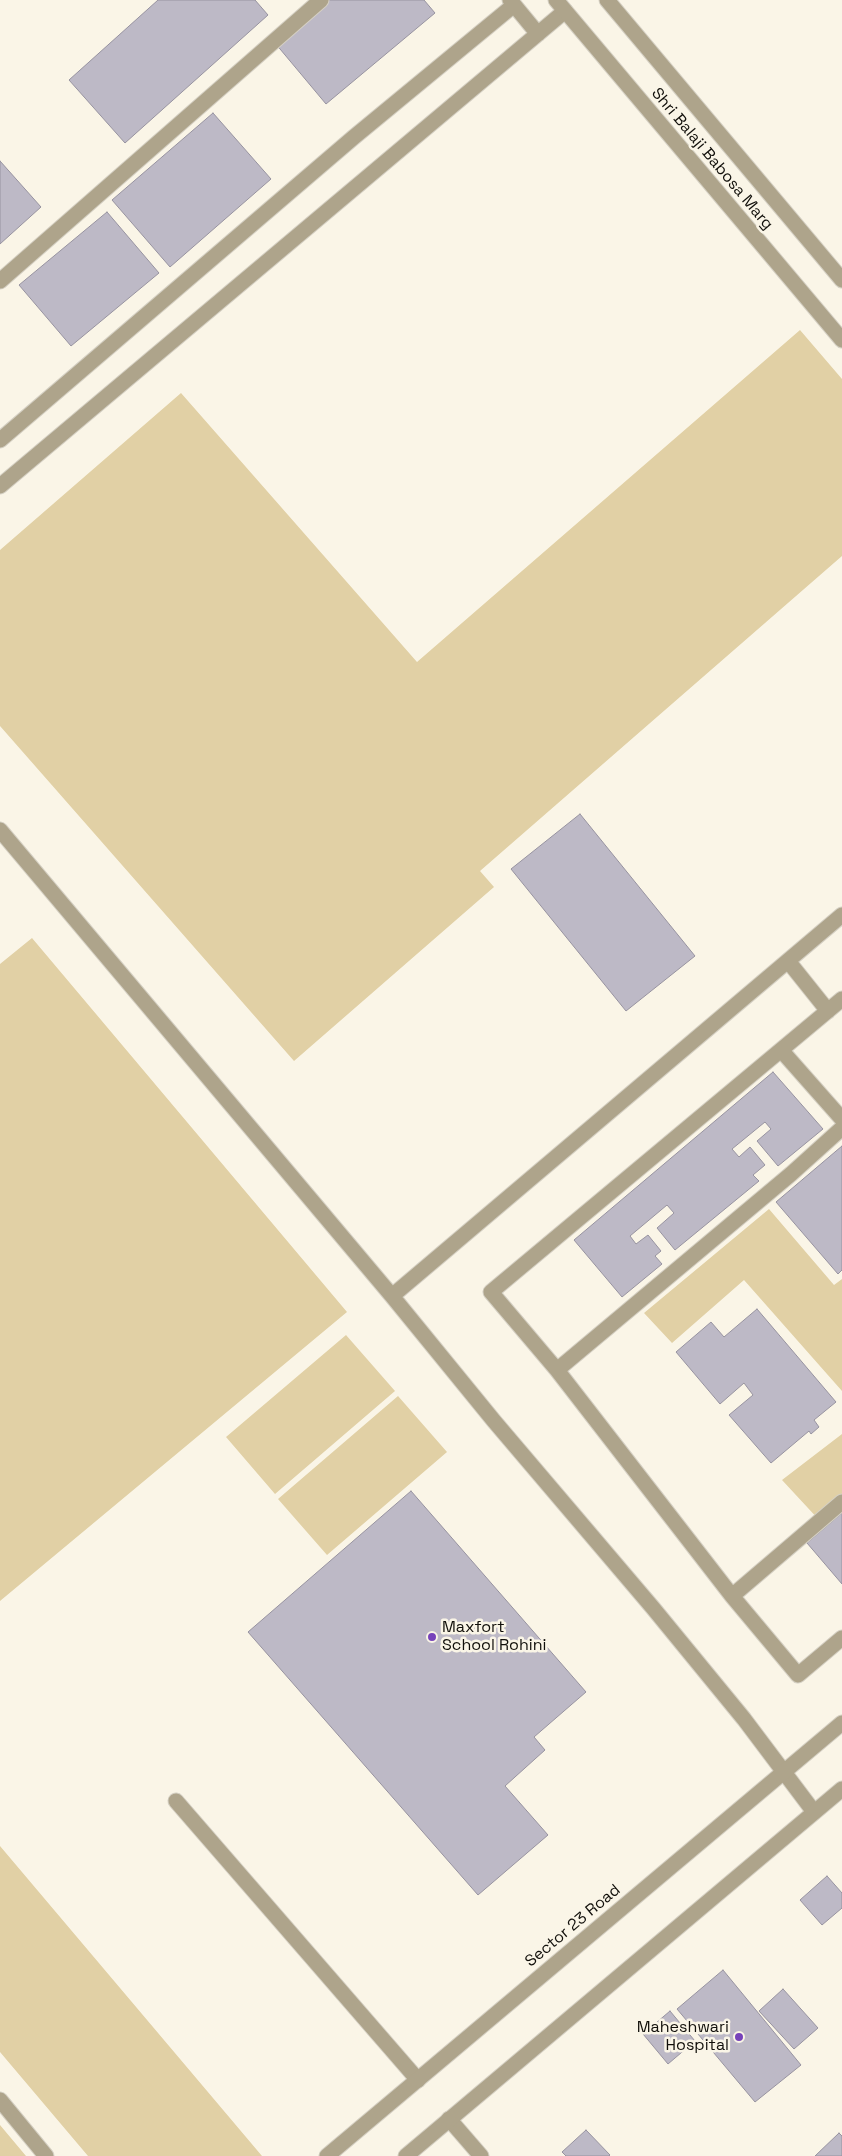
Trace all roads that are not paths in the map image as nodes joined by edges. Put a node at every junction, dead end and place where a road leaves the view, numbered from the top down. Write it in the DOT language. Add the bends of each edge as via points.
graph roads {
  1 [pos="321,0"];
  2 [pos="607,0"];
  3 [pos="512,2"];
  4 [pos="560,6"];
  5 [pos="538,34"];
  6 [pos="0,280"];
  7 [pos="842,280"];
  8 [pos="842,340"];
  9 [pos="0,440"];
  10 [pos="0,486"];
  11 [pos="0,830"];
  12 [pos="842,915"];
  13 [pos="788,961"];
  14 [pos="837,1005"];
  15 [pos="781,1050"];
  16 [pos="842,1119"];
  17 [pos="842,1128"];
  18 [pos="392,1296"];
  19 [pos="557,1370"];
  20 [pos="842,1502"];
  21 [pos="732,1596"];
  22 [pos="842,1638"];
  23 [pos="842,1723"];
  24 [pos="784,1771"];
  25 [pos="842,1789"];
  26 [pos="176,1801"];
  27 [pos="814,1812"];
  28 [pos="418,2080"];
  29 [pos="0,2100"];
  30 [pos="449,2119"];
  31 [pos="46,2156"];
  32 [pos="327,2156"];
  33 [pos="406,2156"];
  34 [pos="481,2156"];
  1 -- 6 [label="street"];
  2 -- 7 [label="street, Shri Balaji Babosa Marg"];
  3 -- 5 [label="street"];
  3 -- 9 [label="street"];
  4 -- 5 [label="street"];
  4 -- 8 [label="street, Shri Balaji Babosa Marg"];
  5 -- 10 [label="street"];
  11 -- 18 [label="street"];
  12 -- 13 [label="street"];
  13 -- 14 [label="street"];
  13 -- 18 [label="street"];
  14 -- 15 [label="street"];
  15 -- 16 [label="street"];
  15 -- 19 [label="street" via="491,1292"];
  17 -- 19 [label="street"];
  18 -- 24 [label="street" via="659,1615"];
  19 -- 21 [label="street"];
  20 -- 21 [label="street"];
  21 -- 22 [label="street" via="798,1675"];
  23 -- 24 [label="street, Sector 23 Road"];
  24 -- 27 [label="street"];
  24 -- 28 [label="street, Sector 23 Road"];
  25 -- 27 [label="street"];
  26 -- 28 [label="street"];
  27 -- 30 [label="street"];
  28 -- 32 [label="street, Sector 23 Road"];
  29 -- 31 [label="street"];
  30 -- 33 [label="street"];
  30 -- 34 [label="street"];
}
